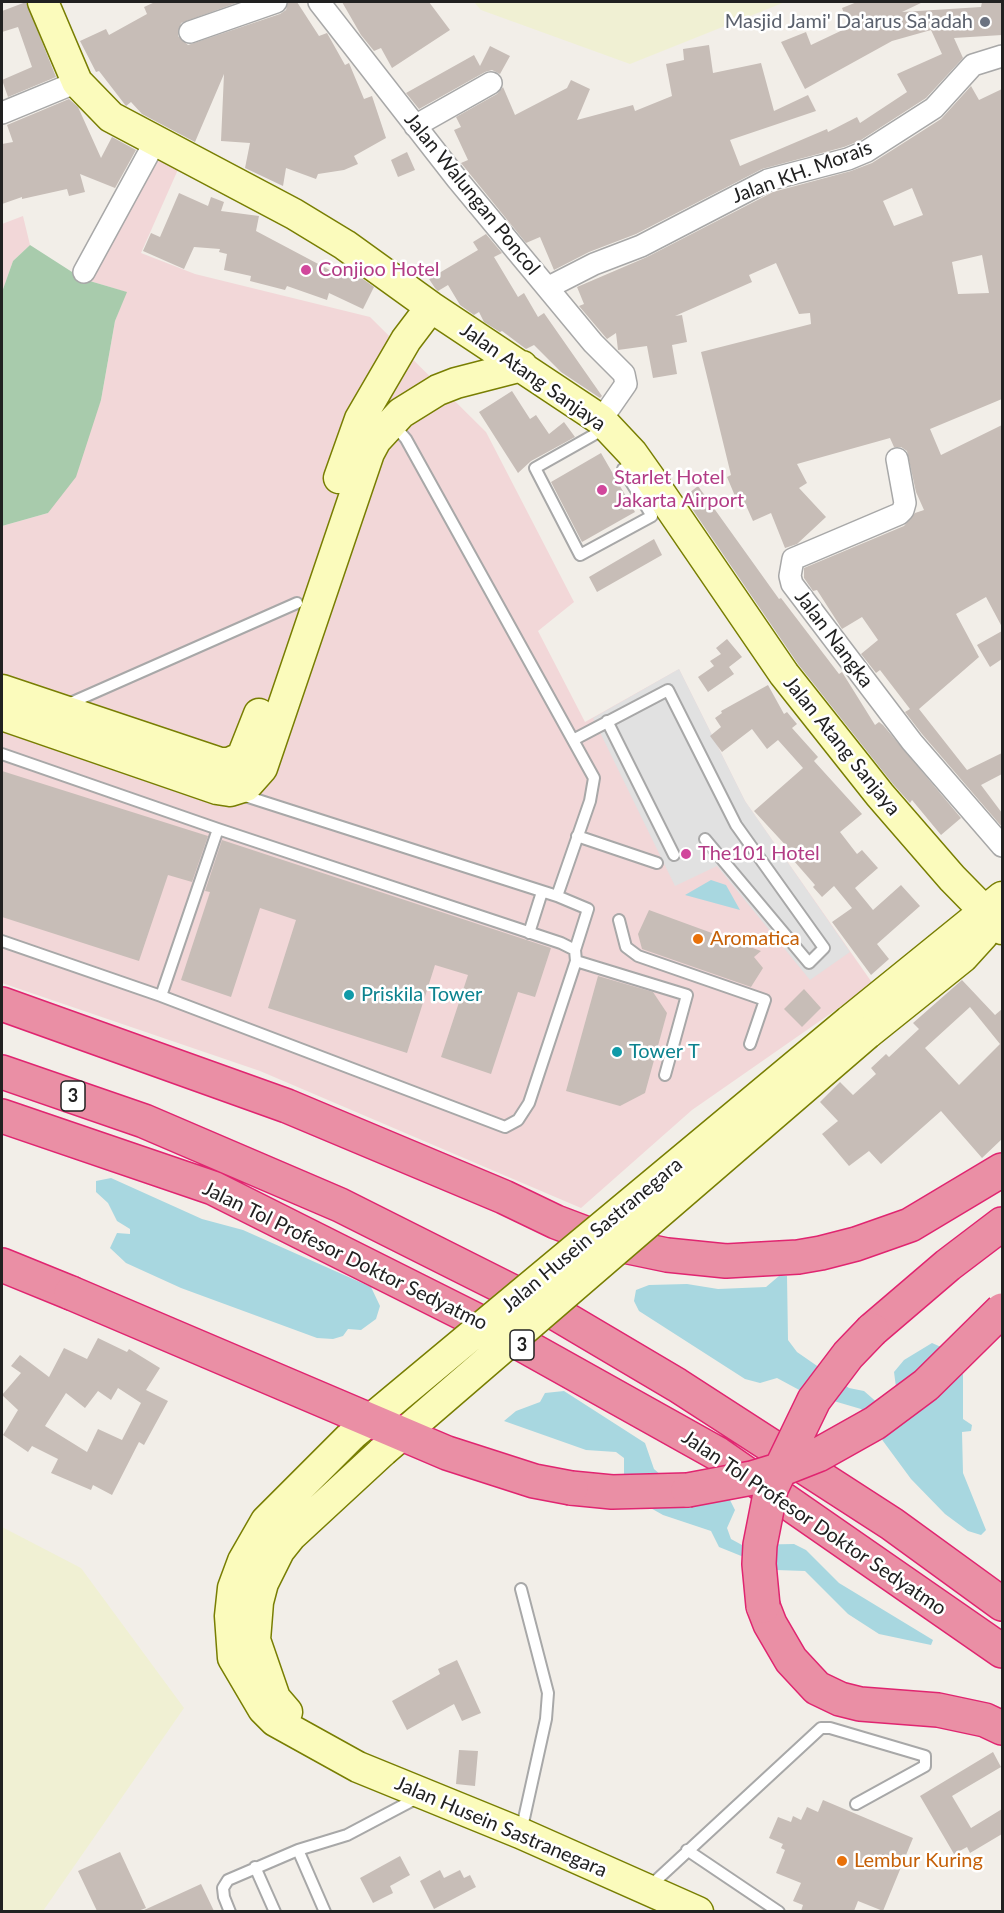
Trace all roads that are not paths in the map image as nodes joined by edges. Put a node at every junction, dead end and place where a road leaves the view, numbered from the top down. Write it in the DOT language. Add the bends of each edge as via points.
graph roads {
  1 [pos="43,2"];
  2 [pos="276,2"];
  3 [pos="319,2"];
  4 [pos="190,32"];
  5 [pos="1002,56"];
  6 [pos="77,82"];
  7 [pos="491,83"];
  8 [pos="2,113"];
  9 [pos="416,126"];
  10 [pos="156,140"];
  11 [pos="84,272"];
  12 [pos="549,287"];
  13 [pos="431,307"];
  14 [pos="522,366"];
  15 [pos="613,407"];
  16 [pos="380,413"];
  17 [pos="897,459"];
  18 [pos="623,469"];
  19 [pos="661,511"];
  20 [pos="297,603"];
  21 [pos="2,690"];
  22 [pos="58,708"];
  23 [pos="2,715"];
  24 [pos="607,721"];
  25 [pos="573,740"];
  26 [pos="2,754"];
  27 [pos="230,791"];
  28 [pos="218,830"];
  29 [pos="577,836"];
  30 [pos="705,839"];
  31 [pos="1002,846"];
  32 [pos="674,855"];
  33 [pos="657,863"];
  34 [pos="952,878"];
  35 [pos="542,892"];
  36 [pos="557,896"];
  37 [pos="998,906"];
  38 [pos="620,920"];
  39 [pos="529,933"];
  40 [pos="950,938"];
  41 [pos="2,941"];
  42 [pos="574,950"];
  43 [pos="576,962"];
  44 [pos="161,996"];
  45 [pos="2,1005"];
  46 [pos="858,1028"];
  47 [pos="750,1044"];
  48 [pos="2,1048"];
  49 [pos="2,1072"];
  50 [pos="665,1075"];
  51 [pos="2,1116"];
  52 [pos="144,1120"];
  53 [pos="1002,1170"];
  54 [pos="1002,1224"];
  55 [pos="2,1265"];
  56 [pos="1002,1310"];
  57 [pos="800,1511"];
  58 [pos="521,1589"];
  59 [pos="1002,1604"];
  60 [pos="1002,1651"];
  61 [pos="1002,1675"];
  62 [pos="1002,1728"];
  63 [pos="306,1736"];
  64 [pos="424,1794"];
  65 [pos="856,1804"];
  66 [pos="520,1833"];
  67 [pos="298,1850"];
  68 [pos="687,1850"];
  69 [pos="255,1867"];
  70 [pos="647,1889"];
  71 [pos="230,1911"];
  72 [pos="275,1911"];
  73 [pos="325,1911"];
  74 [pos="698,1911"];
  75 [pos="779,1911"];
  1 -- 6 [label="main road, Jalan Atang Sanjaya"];
  2 -- 4 [label="street"];
  3 -- 9 [label="street, Jalan Walungan Poncol"];
  5 -- 12 [label="street, Jalan KH. Morais" via="973,65 934,108 867,151 768,180 641,246"];
  6 -- 8 [label="street"];
  6 -- 10 [label="main road, Jalan Atang Sanjaya" via="111,117"];
  7 -- 9 [label="street"];
  9 -- 12 [label="street, Jalan Walungan Poncol"];
  10 -- 11 [label="street"];
  10 -- 13 [label="main road, Jalan Atang Sanjaya" via="294,214"];
  12 -- 15 [label="street, Jalan Walungan Poncol" via="622,371"];
  13 -- 14 [label="main road, Jalan Atang Sanjaya"];
  13 -- 16 [label="main road" via="406,340"];
  14 -- 15 [label="main road, Jalan Atang Sanjaya"];
  14 -- 16 [label="main road" via="456,383"];
  15 -- 19 [label="main road, Jalan Atang Sanjaya"];
  15 -- 19 [label="lane" via="535,468 580,555"];
  16 -- 20 [label="main road" via="354,433"];
  16 -- 25 [label="lane" via="406,439"];
  16 -- 27 [label="main road" via="262,768 253,782"];
  17 -- 31 [label="street, Jalan Nangka" via="903,510 793,560 792,584 912,742"];
  18 -- 19 [label="lane"];
  19 -- 34 [label="main road, Jalan Atang Sanjaya" via="784,674"];
  20 -- 22 [label="lane"];
  20 -- 22 [label="main road" via="247,751 236,761 212,761"];
  21 -- 22 [label="main road"];
  23 -- 27 [label="main road"];
  24 -- 25 [label="lane"];
  24 -- 30 [label="lane" via="668,690 736,825 824,948 809,963"];
  24 -- 32 [label="lane"];
  25 -- 29 [label="lane" via="594,778"];
  26 -- 28 [label="lane"];
  27 -- 35 [label="lane"];
  28 -- 39 [label="lane"];
  28 -- 44 [label="lane"];
  29 -- 33 [label="lane"];
  29 -- 36 [label="lane"];
  34 -- 37 [label="main road, Jalan Atang Sanjaya"];
  34 -- 40 [label="main road" via="959,911"];
  35 -- 36 [label="lane"];
  35 -- 39 [label="lane"];
  36 -- 42 [label="lane" via="588,909"];
  37 -- 40 [label="main road, Jalan Husein Sastranegara"];
  37 -- 46 [label="main road, Jalan Husein Sastranegara" via="983,935 963,957"];
  38 -- 47 [label="lane" via="626,947 638,956 765,1000"];
  39 -- 42 [label="lane"];
  40 -- 46 [label="main road, Jalan Husein Sastranegara"];
  41 -- 44 [label="lane"];
  42 -- 43 [label="lane"];
  43 -- 44 [label="lane" via="529,1103 518,1120 505,1127"];
  43 -- 50 [label="lane" via="687,995"];
  45 -- 53 [label="highway" via="287,1106 614,1244 667,1255 726,1261 798,1257 839,1249 910,1225"];
  46 -- 63 [label="main road, Jalan Husein Sastranegara, bridge" via="383,1451 279,1551 263,1582 255,1641 275,1698"];
  46 -- 63 [label="main road, Jalan Husein Sastranegara, bridge" via="353,1434 266,1521 233,1588 233,1658 263,1709 275,1721"];
  48 -- 52 [label="highway"];
  49 -- 52 [label="highway, Jalan Tol Profesor Doktor Sedyatmo / 3"];
  51 -- 57 [label="highway, Jalan Tol Profesor Doktor Sedyatmo / 3" via="223,1193 498,1331 718,1454"];
  52 -- 59 [label="highway, Jalan Tol Profesor Doktor Sedyatmo / 3" via="340,1205 557,1314 677,1385 892,1524"];
  54 -- 62 [label="highway, bridge" via="872,1330 814,1400 771,1488 759,1564 763,1606 770,1624 791,1660 817,1688 860,1704 938,1710 985,1720"];
  55 -- 56 [label="highway, bridge" via="447,1453 534,1481 612,1492 688,1490 722,1484 774,1472 818,1455 875,1423 926,1385"];
  57 -- 60 [label="highway, Jalan Tol Profesor Doktor Sedyatmo / 3"];
  57 -- 61 [label="highway" via="923,1619"];
  58 -- 66 [label="lane" via="548,1693 546,1719"];
  63 -- 64 [label="main road, Jalan Husein Sastranegara" via="358,1767"];
  64 -- 66 [label="main road, Jalan Husein Sastranegara"];
  64 -- 67 [label="lane" via="347,1835"];
  65 -- 68 [label="lane" via="925,1766 925,1756 821,1728"];
  66 -- 70 [label="main road, Jalan Husein Sastranegara"];
  67 -- 69 [label="lane"];
  67 -- 73 [label="lane"];
  68 -- 70 [label="lane"];
  68 -- 75 [label="lane"];
  69 -- 71 [label="lane" via="228,1880 224,1897"];
  69 -- 72 [label="lane"];
  70 -- 74 [label="main road, Jalan Husein Sastranegara"];
}
